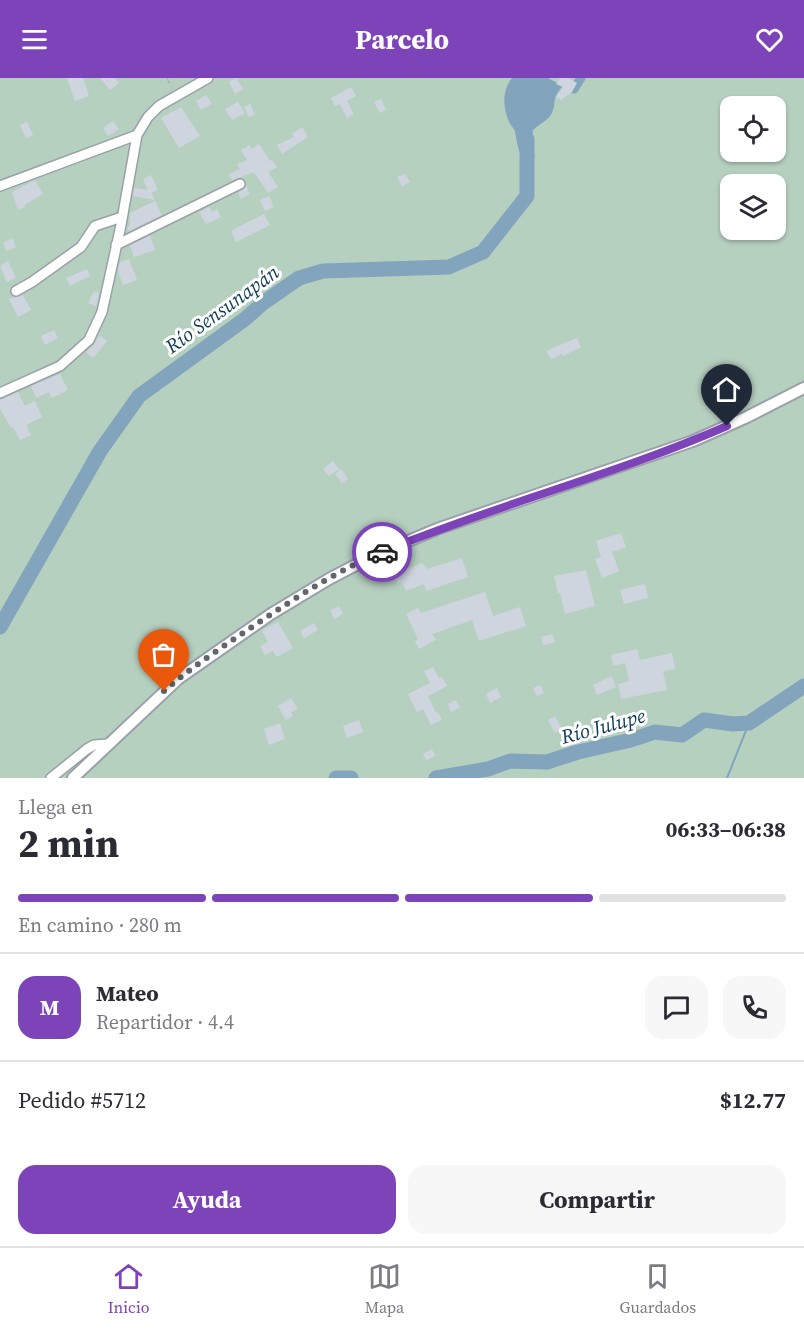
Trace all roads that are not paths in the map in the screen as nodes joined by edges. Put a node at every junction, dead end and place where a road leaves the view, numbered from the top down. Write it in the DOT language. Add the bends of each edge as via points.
graph roads {
  1 [pos="208,78"];
  2 [pos="137,135"];
  3 [pos="240,184"];
  4 [pos="0,186"];
  5 [pos="122,217"];
  6 [pos="116,245"];
  7 [pos="16,291"];
  8 [pos="804,388"];
  9 [pos="0,393"];
  10 [pos="108,744"];
  11 [pos="51,778"];
  12 [pos="73,778"];
  1 -- 2 [label="street" via="159,106"];
  2 -- 4 [label="street"];
  2 -- 5 [label="street"];
  3 -- 6 [label="street"];
  5 -- 6 [label="street"];
  5 -- 7 [label="street" via="94,226 81,247"];
  6 -- 9 [label="street" via="102,312 89,340 60,366"];
  8 -- 10 [label="street" via="693,441 437,529 375,555 271,614 178,679"];
  10 -- 11 [label="street" via="87,749"];
  10 -- 12 [label="street"];
}
